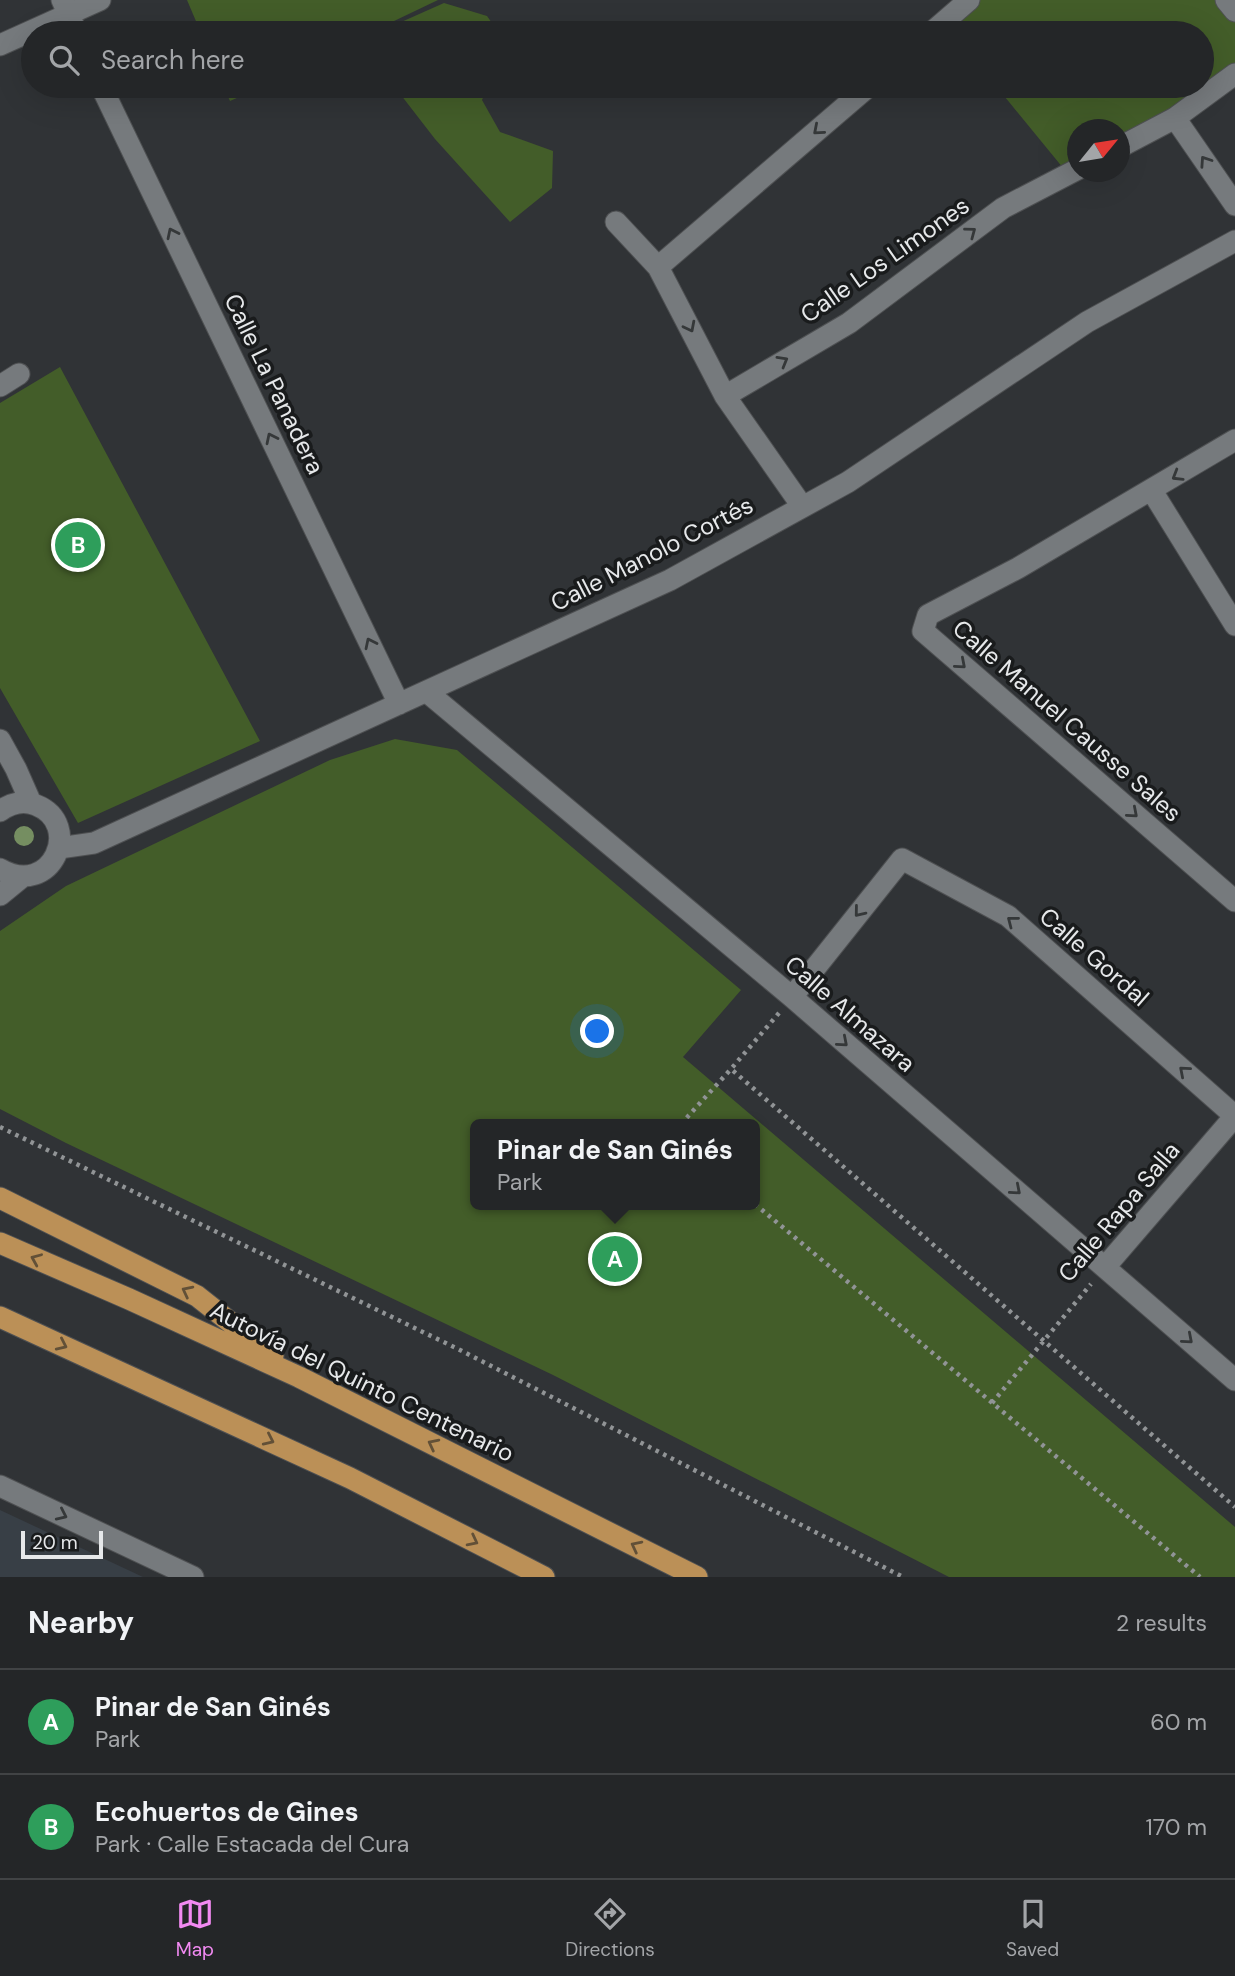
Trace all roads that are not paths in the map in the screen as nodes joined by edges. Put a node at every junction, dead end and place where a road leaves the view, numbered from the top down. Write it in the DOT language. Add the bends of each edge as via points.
graph roads {
  1 [pos="100,0"];
  2 [pos="969,0"];
  3 [pos="1226,0"];
  4 [pos="1235,11"];
  5 [pos="69,16"];
  6 [pos="944,21"];
  7 [pos="21,36"];
  8 [pos="0,45"];
  9 [pos="1235,74"];
  10 [pos="1214,89"];
  11 [pos="107,98"];
  12 [pos="855,98"];
  13 [pos="1202,98"];
  14 [pos="1175,118"];
  15 [pos="1130,141"];
  16 [pos="1067,174"];
  17 [pos="1235,205"];
  18 [pos="616,222"];
  19 [pos="1235,241"];
  20 [pos="658,267"];
  21 [pos="19,374"];
  22 [pos="0,386"];
  23 [pos="724,396"];
  24 [pos="1235,440"];
  25 [pos="1152,491"];
  26 [pos="802,506"];
  27 [pos="1235,625"];
  28 [pos="427,692"];
  29 [pos="399,704"];
  30 [pos="0,740"];
  31 [pos="31,803"];
  32 [pos="0,811"];
  33 [pos="59,848"];
  34 [pos="0,869"];
  35 [pos="22,877"];
  36 [pos="0,895"];
  37 [pos="1235,901"];
  38 [pos="792,997"];
  39 [pos="1235,1116"];
  40 [pos="0,1198"];
  41 [pos="0,1243"];
  42 [pos="1105,1267"];
  43 [pos="0,1317"];
  44 [pos="299,1377"];
  45 [pos="1235,1380"];
  46 [pos="0,1486"];
  47 [pos="193,1577"];
  48 [pos="544,1577"];
  49 [pos="697,1577"];
  1 -- 5 [label="street"];
  2 -- 6 [label="street"];
  3 -- 4 [label="street"];
  7 -- 8 [label="street"];
  9 -- 10 [label="street"];
  29 -- 11 [label="street, Calle La Panadera, one-way"];
  12 -- 20 [label="street, one-way"];
  13 -- 14 [label="street"];
  14 -- 15 [label="street"];
  17 -- 14 [label="street, one-way"];
  23 -- 16 [label="street, Calle Los Limones, one-way" via="849,323 1003,208"];
  18 -- 20 [label="street"];
  19 -- 26 [label="street, Calle Manolo Cortés" via="1087,322 848,482"];
  20 -- 23 [label="street, one-way"];
  21 -- 22 [label="street"];
  23 -- 26 [label="street"];
  24 -- 25 [label="street, Calle Manuel Causse Sales, one-way"];
  25 -- 27 [label="street"];
  25 -- 37 [label="street, Calle Manuel Causse Sales, one-way" via="928,615 923,631"];
  26 -- 28 [label="street, Calle Manolo Cortés" via="670,580"];
  28 -- 29 [label="street, Calle Manolo Cortés"];
  28 -- 38 [label="street, Calle Almazara"];
  29 -- 33 [label="street, Calle Manolo Cortés" via="94,843"];
  30 -- 31 [label="street"];
  31 -- 32 [label="street"];
  31 -- 33 [label="street" via="42,807 57,825"];
  33 -- 35 [label="street" via="42,871"];
  34 -- 35 [label="street"];
  35 -- 36 [label="street"];
  39 -- 38 [label="street, Calle Gordal, one-way" via="1008,916 902,859"];
  38 -- 42 [label="street, Calle Almazara, one-way"];
  39 -- 42 [label="street, Calle Rapa Salla"];
  44 -- 40 [label="highway, one-way" via="197,1296"];
  44 -- 41 [label="highway, Autovía del Quinto Centenario, one-way"];
  42 -- 45 [label="street, Calle Almazara, one-way"];
  43 -- 48 [label="highway, one-way" via="350,1478"];
  49 -- 44 [label="highway, Autovía del Quinto Centenario, one-way"];
  46 -- 47 [label="street, one-way"];
}
